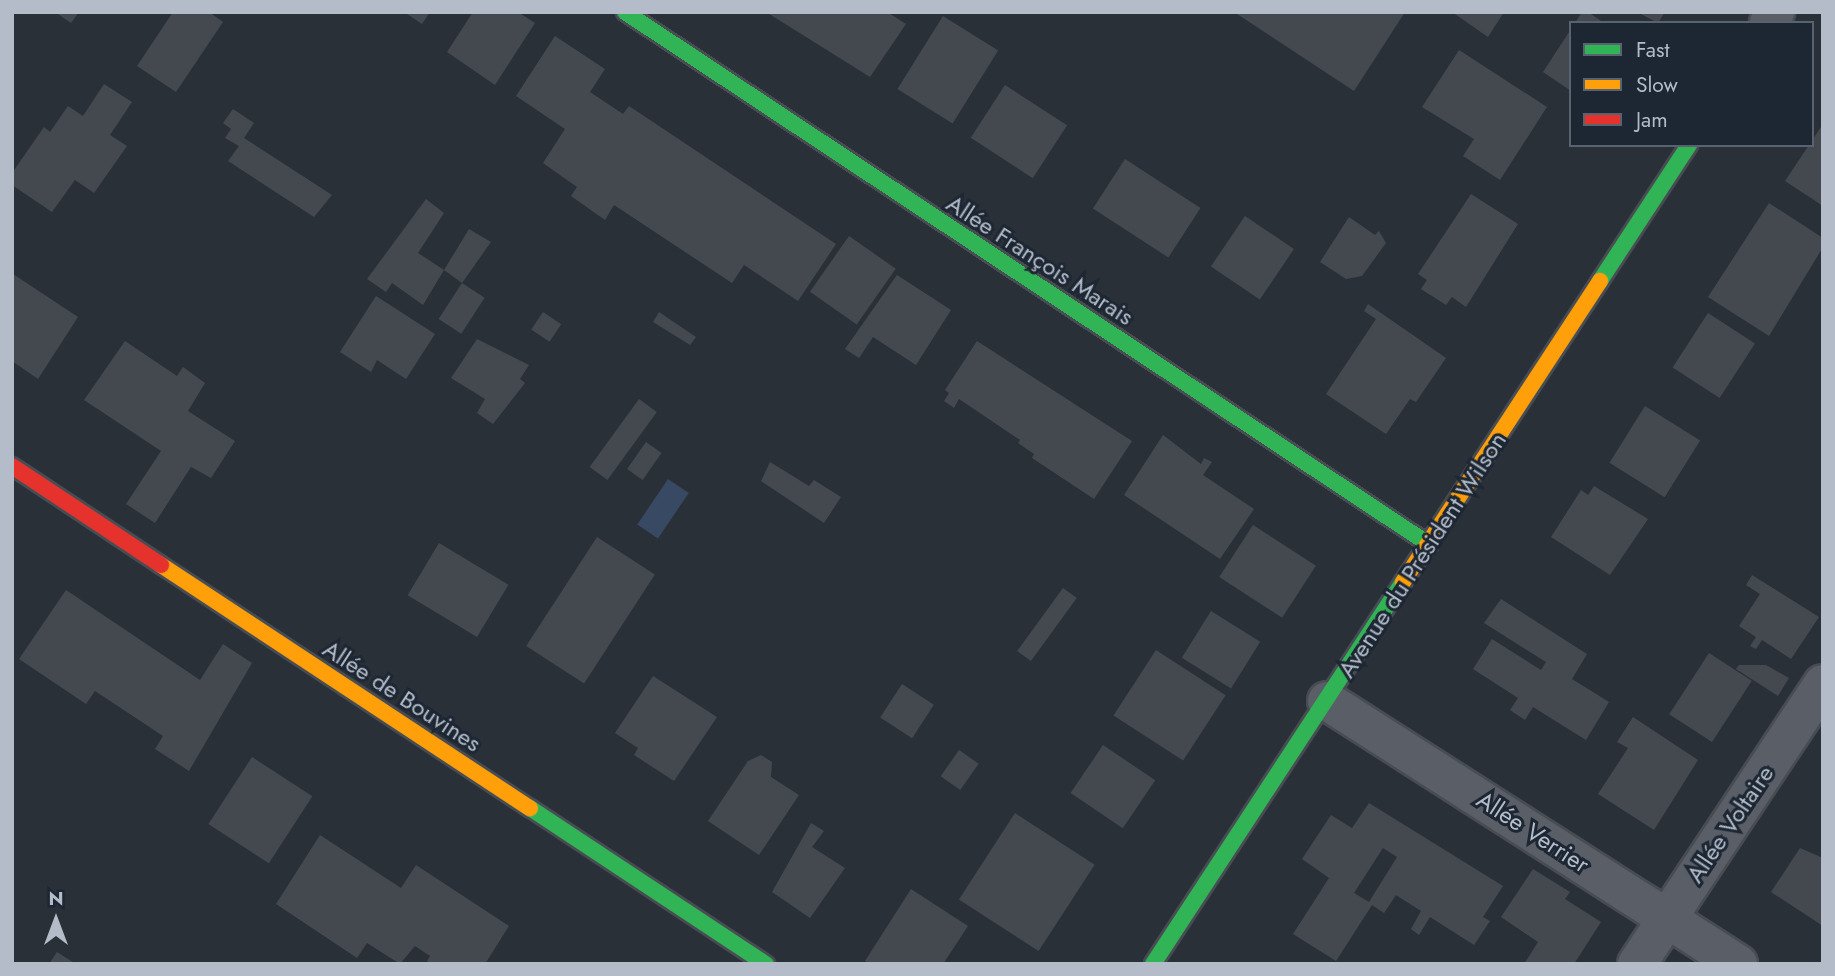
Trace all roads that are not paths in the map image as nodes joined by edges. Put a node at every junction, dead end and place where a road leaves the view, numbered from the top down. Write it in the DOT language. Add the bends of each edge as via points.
graph roads {
  1 [pos="625,12"];
  2 [pos="1688,147"];
  3 [pos="12,466"];
  4 [pos="1430,545"];
  5 [pos="1823,684"];
  6 [pos="1327,701"];
  7 [pos="1667,918"];
  8 [pos="766,964"];
  9 [pos="1153,964"];
  10 [pos="1637,964"];
  11 [pos="1738,964"];
  1 -- 4 [label="street, Allée François Marais"];
  2 -- 4 [label="street, Avenue du Président Wilson"];
  3 -- 8 [label="street, Allée de Bouvines"];
  4 -- 6 [label="street, Avenue du Président Wilson"];
  5 -- 7 [label="street, Allée Voltaire"];
  6 -- 7 [label="street, Allée Verrier"];
  6 -- 9 [label="street, Avenue du Président Wilson"];
  7 -- 10 [label="street, Allée Voltaire"];
  7 -- 11 [label="street, Allée Verrier"];
}
